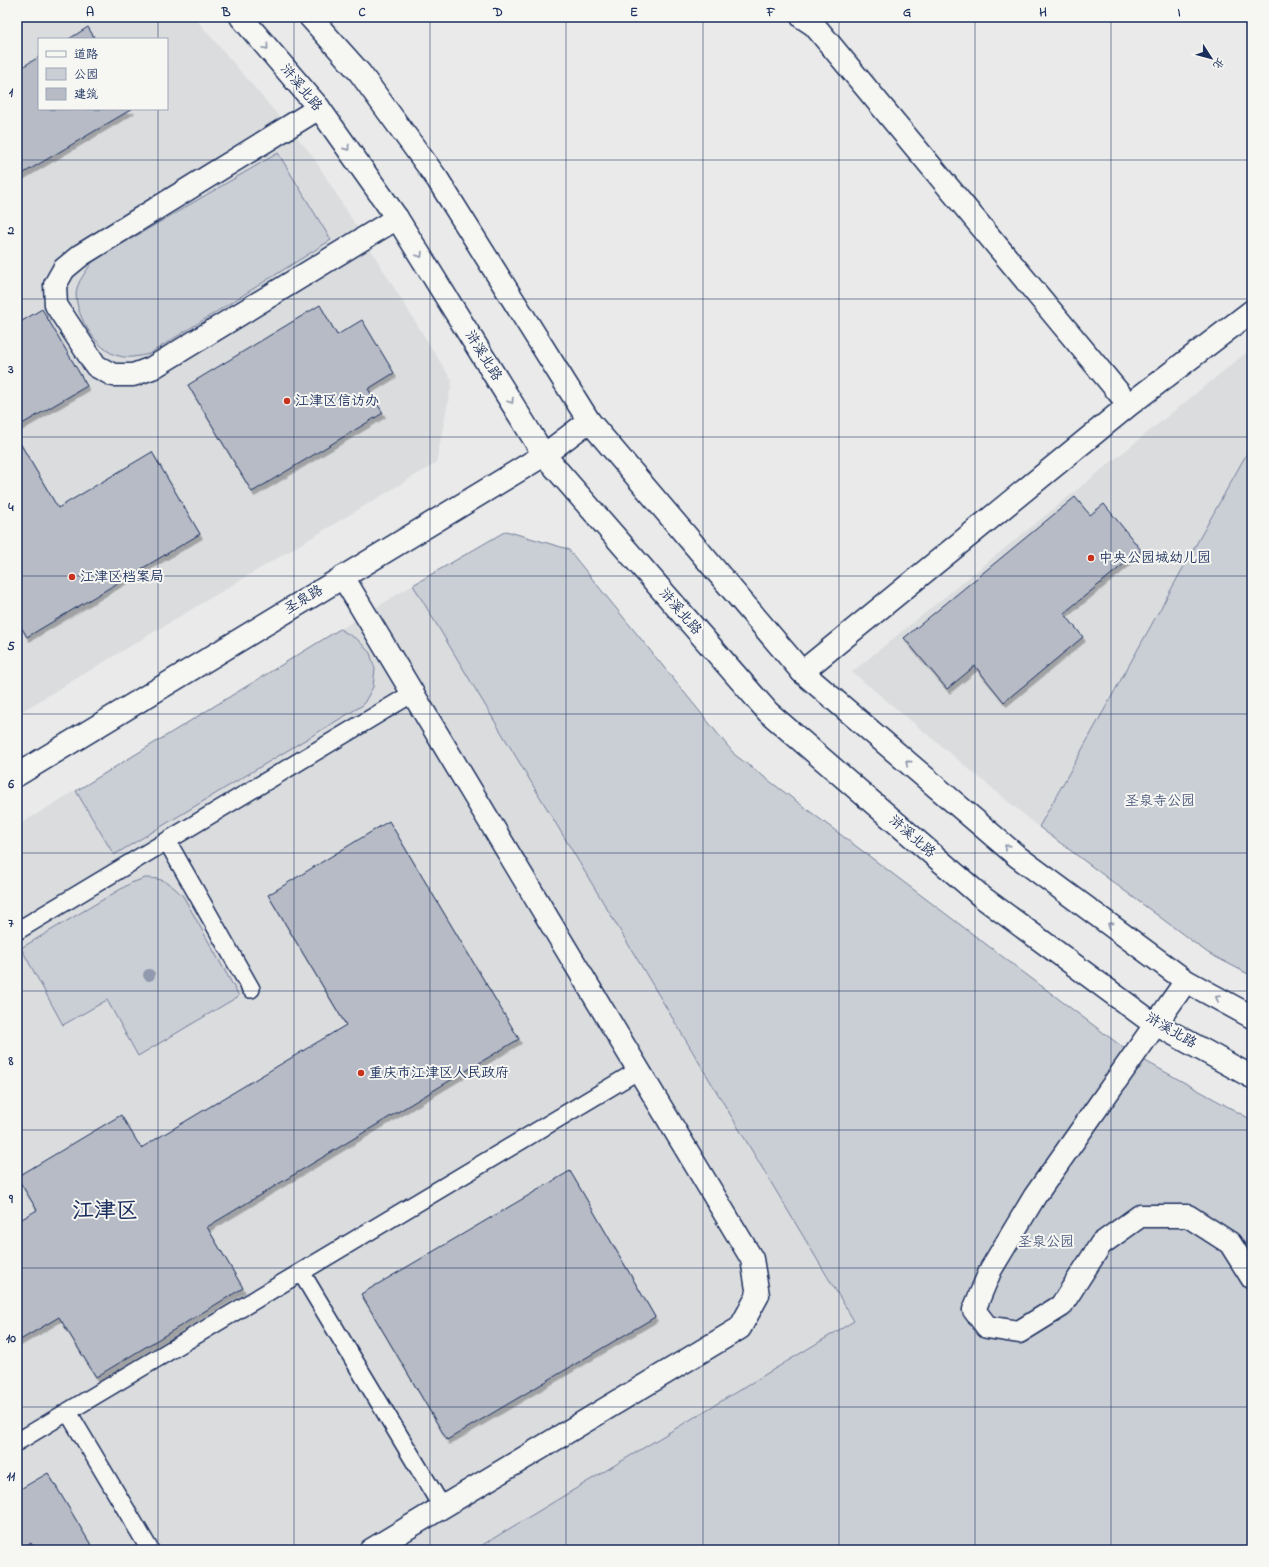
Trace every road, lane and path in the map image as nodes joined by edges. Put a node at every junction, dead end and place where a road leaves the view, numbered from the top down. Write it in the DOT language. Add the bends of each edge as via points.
graph roads {
  1 [pos="240,17"];
  2 [pos="310,17"];
  3 [pos="802,17"];
  4 [pos="319,108"];
  5 [pos="397,218"];
  6 [pos="1252,311"];
  7 [pos="1129,405"];
  8 [pos="589,421"];
  9 [pos="544,454"];
  10 [pos="343,577"];
  11 [pos="802,672"];
  12 [pos="413,693"];
  13 [pos="17,775"];
  14 [pos="167,841"];
  15 [pos="17,931"];
  16 [pos="1186,982"];
  17 [pos="251,989"];
  18 [pos="1252,1017"];
  19 [pos="1156,1024"];
  20 [pos="639,1070"];
  21 [pos="1252,1077"];
  22 [pos="301,1272"];
  23 [pos="1252,1278"];
  24 [pos="68,1412"];
  25 [pos="17,1442"];
  26 [pos="442,1507"];
  27 [pos="150,1550"];
  28 [pos="371,1550"];
  1 -- 4 [label="street, 浒溪北路, one-way"];
  2 -- 8 [label="street" via="360,73 438,180"];
  3 -- 7 [label="street" via="814,25"];
  4 -- 5 [label="street, 浒溪北路, one-way"];
  4 -- 5 [label="street" via="80,255 64,269 55,285 56,305 96,366 113,375 133,375 152,368"];
  5 -- 9 [label="street, 浒溪北路, one-way"];
  6 -- 7 [label="street"];
  7 -- 11 [label="street"];
  8 -- 9 [label="street, 圣泉路"];
  8 -- 11 [label="street"];
  9 -- 10 [label="street, 圣泉路"];
  9 -- 19 [label="street, 浒溪北路" via="768,712 982,897"];
  10 -- 12 [label="street"];
  10 -- 13 [label="street, 圣泉路"];
  16 -- 11 [label="street, one-way" via="1018,857"];
  12 -- 14 [label="lane"];
  12 -- 20 [label="street"];
  14 -- 15 [label="lane"];
  14 -- 17 [label="lane"];
  18 -- 16 [label="street, one-way"];
  16 -- 19 [label="street"];
  19 -- 21 [label="street, 浒溪北路"];
  19 -- 23 [label="street" via="1035,1196 991,1268 974,1310 987,1327 1019,1332 1061,1306 1101,1244 1140,1216 1188,1216 1230,1243"];
  20 -- 22 [label="lane"];
  20 -- 26 [label="street" via="752,1260 758,1295 740,1328"];
  22 -- 24 [label="lane"];
  22 -- 26 [label="lane"];
  24 -- 25 [label="lane"];
  24 -- 27 [label="lane"];
  26 -- 28 [label="street"];
}
